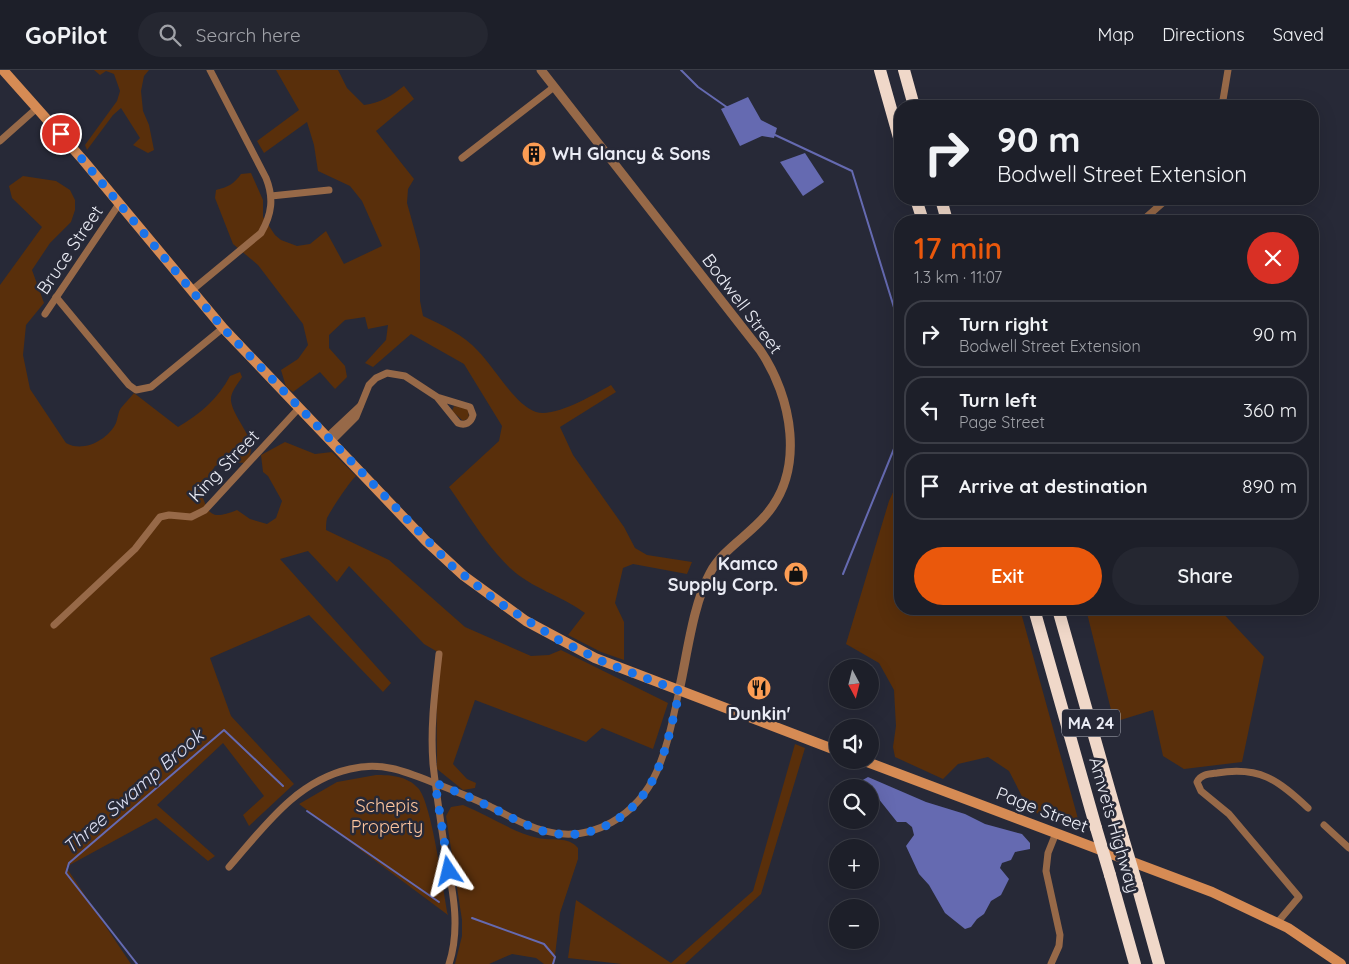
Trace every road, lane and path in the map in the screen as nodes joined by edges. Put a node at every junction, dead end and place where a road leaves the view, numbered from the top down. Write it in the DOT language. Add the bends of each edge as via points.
graph roads {
  1 [pos="3,70"];
  2 [pos="210,70"];
  3 [pos="541,70"];
  4 [pos="880,70"];
  5 [pos="904,70"];
  6 [pos="1228,70"];
  7 [pos="554,87"];
  8 [pos="912,100"];
  9 [pos="1223,100"];
  10 [pos="37,108"];
  11 [pos="894,120"];
  12 [pos="0,141"];
  13 [pos="462,158"];
  14 [pos="328,190"];
  15 [pos="271,196"];
  16 [pos="119,204"];
  17 [pos="1160,205"];
  18 [pos="1149,215"];
  19 [pos="191,292"];
  20 [pos="56,297"];
  21 [pos="45,314"];
  22 [pos="223,328"];
  23 [pos="436,397"];
  24 [pos="458,403"];
  25 [pos="300,408"];
  26 [pos="449,413"];
  27 [pos="329,439"];
  28 [pos="1036,615"];
  29 [pos="1060,615"];
  30 [pos="54,625"];
  31 [pos="439,654"];
  32 [pos="680,691"];
  33 [pos="829,748"];
  34 [pos="879,766"];
  35 [pos="435,783"];
  36 [pos="1308,808"];
  37 [pos="1324,825"];
  38 [pos="1056,833"];
  39 [pos="1349,848"];
  40 [pos="229,867"];
  41 [pos="1277,923"];
  42 [pos="449,964"];
  43 [pos="1051,964"];
  44 [pos="1135,964"];
  45 [pos="1159,964"];
  46 [pos="1341,964"];
  1 -- 10 [label="main road"];
  2 -- 15 [label="street" via="266,178"];
  3 -- 7 [label="street, Bodwell Street"];
  4 -- 11 [label="highway"];
  5 -- 8 [label="highway"];
  6 -- 9 [label="street"];
  7 -- 13 [label="street"];
  7 -- 32 [label="street, Bodwell Street" via="764,356 789,427 791,456 782,490 767,515 710,572 703,589"];
  10 -- 12 [label="street"];
  10 -- 16 [label="main road"];
  14 -- 15 [label="street"];
  15 -- 19 [label="street" via="270,215 261,233"];
  16 -- 19 [label="main road"];
  16 -- 20 [label="street, Bruce Street"];
  17 -- 18 [label="street"];
  19 -- 22 [label="main road"];
  20 -- 21 [label="street, Bruce Street"];
  20 -- 22 [label="street" via="136,390 151,387"];
  22 -- 25 [label="main road"];
  23 -- 24 [label="street"];
  23 -- 26 [label="street"];
  23 -- 27 [label="street" via="405,376 387,373 369,385 355,419"];
  24 -- 26 [label="street" via="450,406"];
  24 -- 26 [label="street" via="472,409 471,421 460,424"];
  25 -- 27 [label="main road"];
  25 -- 30 [label="street, King Street" via="206,510 191,517 169,515 160,518 135,550"];
  27 -- 32 [label="main road" via="440,554 498,602 582,652"];
  28 -- 44 [label="highway, Amvets Highway / MA 24, bridge"];
  29 -- 45 [label="highway, Amvets Highway / MA 24, bridge"];
  31 -- 35 [label="street" via="433,719"];
  32 -- 33 [label="main road"];
  32 -- 35 [label="street" via="651,782 630,810 598,829 574,835 544,831"];
  34 -- 38 [label="main road, Page Street"];
  35 -- 40 [label="street" via="400,768 384,766 358,767 331,775 310,784 294,796"];
  35 -- 42 [label="street" via="456,922"];
  36 -- 41 [label="street" via="1273,778 1253,773 1206,775 1199,779 1197,786 1229,814 1299,897"];
  37 -- 39 [label="street"];
  38 -- 41 [label="main road, Page Street" via="1205,889"];
  38 -- 43 [label="street" via="1046,871 1060,935"];
  41 -- 46 [label="main road, Page Street"];
}
